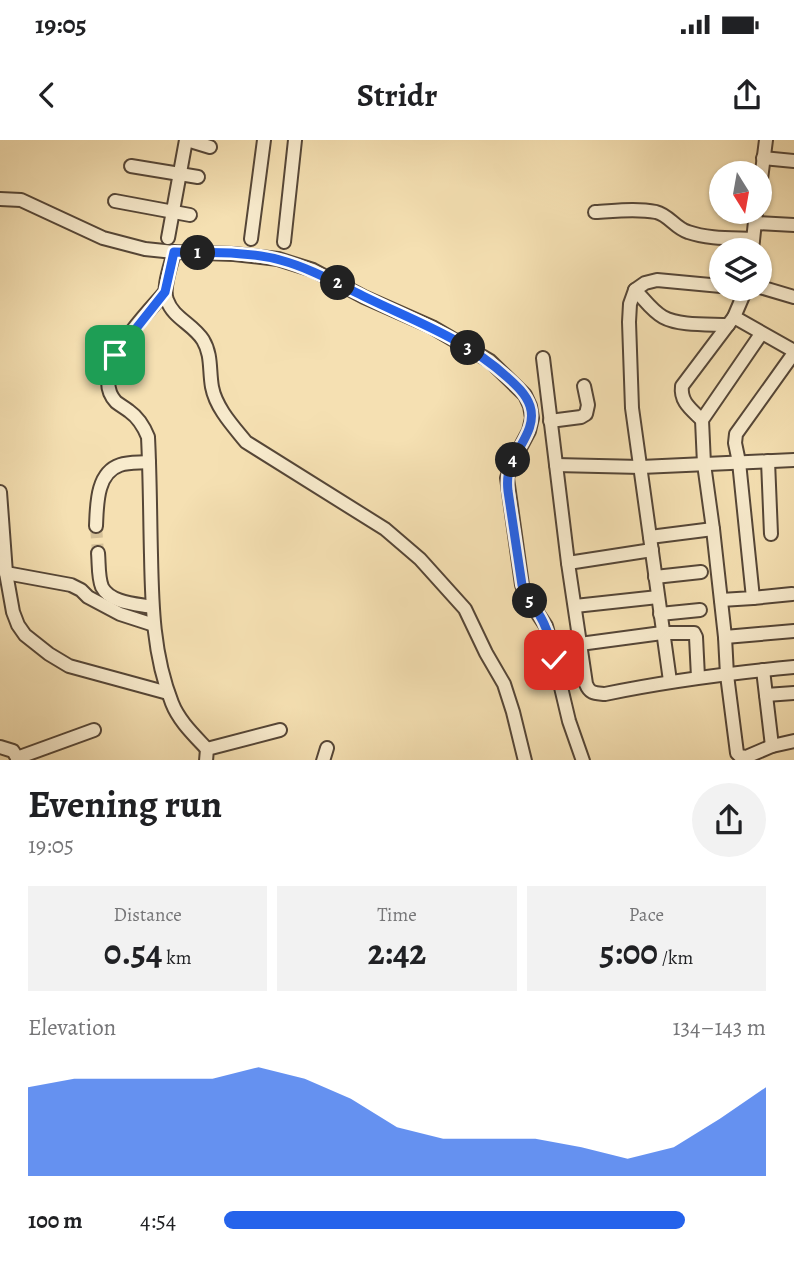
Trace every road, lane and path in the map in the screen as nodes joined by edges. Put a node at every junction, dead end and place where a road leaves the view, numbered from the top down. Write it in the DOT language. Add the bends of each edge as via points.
graph roads {
  1 [pos="186,140"];
  2 [pos="264,140"];
  3 [pos="295,140"];
  4 [pos="766,140"];
  5 [pos="210,147"];
  6 [pos="763,158"];
  7 [pos="763,161"];
  8 [pos="794,161"];
  9 [pos="131,166"];
  10 [pos="180,174"];
  11 [pos="198,177"];
  12 [pos="0,199"];
  13 [pos="115,201"];
  14 [pos="173,212"];
  15 [pos="595,212"];
  16 [pos="190,215"];
  17 [pos="772,220"];
  18 [pos="794,225"];
  19 [pos="168,238"];
  20 [pos="718,238"];
  21 [pos="251,239"];
  22 [pos="284,242"];
  23 [pos="174,252"];
  24 [pos="709,285"];
  25 [pos="635,290"];
  26 [pos="772,291"];
  27 [pos="165,292"];
  28 [pos="794,297"];
  29 [pos="740,301"];
  30 [pos="731,321"];
  31 [pos="761,334"];
  32 [pos="794,352"];
  33 [pos="543,358"];
  34 [pos="584,386"];
  35 [pos="702,420"];
  36 [pos="550,421"];
  37 [pos="794,460"];
  38 [pos="768,461"];
  39 [pos="149,462"];
  40 [pos="739,462"];
  41 [pos="704,464"];
  42 [pos="556,465"];
  43 [pos="641,467"];
  44 [pos="0,492"];
  45 [pos="96,526"];
  46 [pos="713,529"];
  47 [pos="771,534"];
  48 [pos="651,544"];
  49 [pos="98,553"];
  50 [pos="568,563"];
  51 [pos="701,572"];
  52 [pos="6,573"];
  53 [pos="656,577"];
  54 [pos="792,594"];
  55 [pos="658,597"];
  56 [pos="753,598"];
  57 [pos="721,600"];
  58 [pos="575,606"];
  59 [pos="152,607"];
  60 [pos="700,610"];
  61 [pos="660,614"];
  62 [pos="154,625"];
  63 [pos="794,631"];
  64 [pos="663,633"];
  65 [pos="725,637"];
  66 [pos="580,644"];
  67 [pos="794,667"];
  68 [pos="763,670"];
  69 [pos="727,675"];
  70 [pos="698,677"];
  71 [pos="670,681"];
  72 [pos="168,693"];
  73 [pos="794,693"];
  74 [pos="766,695"];
  75 [pos="94,730"];
  76 [pos="280,730"];
  77 [pos="794,741"];
  78 [pos="0,747"];
  79 [pos="772,747"];
  80 [pos="206,755"];
  81 [pos="18,759"];
  82 [pos="525,760"];
  83 [pos="583,760"];
  1 -- 5 [label="street"];
  1 -- 10 [label="street"];
  2 -- 21 [label="street"];
  3 -- 22 [label="street"];
  4 -- 6 [label="street"];
  6 -- 7 [label="street"];
  6 -- 8 [label="street"];
  9 -- 10 [label="street"];
  10 -- 11 [label="street"];
  10 -- 14 [label="street"];
  12 -- 23 [label="street" via="21,200 103,238"];
  13 -- 14 [label="street"];
  14 -- 16 [label="street"];
  14 -- 19 [label="street"];
  15 -- 20 [label="street" via="658,213 686,232"];
  17 -- 18 [label="street"];
  23 -- 27 [label="street"];
  23 -- 83 [label="street" via="278,259 313,270 432,327 490,361 525,395 532,418 507,478 520,575 526,596 546,626"];
  24 -- 25 [label="street" via="657,280"];
  25 -- 30 [label="street" via="666,319 680,323"];
  25 -- 43 [label="street" via="629,335 632,408"];
  26 -- 28 [label="street"];
  27 -- 39 [label="street" via="115,355 108,374 115,401 143,425"];
  27 -- 82 [label="street" via="174,312 202,339 216,400 246,442 385,529 420,559 465,610 504,684"];
  29 -- 30 [label="street"];
  30 -- 31 [label="street"];
  30 -- 35 [label="street" via="682,386 684,403"];
  31 -- 32 [label="street"];
  31 -- 35 [label="street"];
  32 -- 40 [label="street" via="736,434"];
  33 -- 36 [label="street"];
  34 -- 36 [label="street" via="586,414"];
  35 -- 41 [label="street"];
  36 -- 42 [label="street"];
  37 -- 38 [label="street"];
  38 -- 40 [label="street"];
  38 -- 47 [label="street"];
  39 -- 45 [label="street" via="116,466 104,479"];
  39 -- 59 [label="street"];
  40 -- 41 [label="street"];
  40 -- 56 [label="street"];
  41 -- 43 [label="street"];
  41 -- 46 [label="street"];
  42 -- 43 [label="street"];
  42 -- 50 [label="street"];
  43 -- 48 [label="street"];
  44 -- 52 [label="street"];
  46 -- 48 [label="street"];
  46 -- 57 [label="street"];
  48 -- 50 [label="street"];
  48 -- 53 [label="street"];
  49 -- 59 [label="street" via="101,582 110,596"];
  50 -- 58 [label="street"];
  51 -- 53 [label="street"];
  52 -- 62 [label="street" via="71,584 120,614"];
  52 -- 72 [label="street" via="18,625 49,654 86,672"];
  53 -- 55 [label="street"];
  54 -- 56 [label="street"];
  55 -- 58 [label="street"];
  55 -- 61 [label="street"];
  56 -- 57 [label="street"];
  57 -- 65 [label="street"];
  58 -- 66 [label="street"];
  59 -- 62 [label="street"];
  60 -- 61 [label="street"];
  61 -- 64 [label="street"];
  62 -- 72 [label="street"];
  63 -- 65 [label="street"];
  64 -- 66 [label="street"];
  64 -- 70 [label="street" via="694,633"];
  64 -- 71 [label="street"];
  65 -- 69 [label="street"];
  66 -- 71 [label="street" via="586,684 593,693"];
  67 -- 68 [label="street"];
  68 -- 69 [label="street"];
  68 -- 74 [label="street"];
  69 -- 70 [label="street"];
  69 -- 79 [label="street" via="737,752 746,757"];
  70 -- 71 [label="street"];
  72 -- 80 [label="street"];
  73 -- 74 [label="street"];
  74 -- 79 [label="street"];
  75 -- 81 [label="street"];
  76 -- 80 [label="street"];
  77 -- 79 [label="street"];
  78 -- 81 [label="street" via="13,751"];
}
